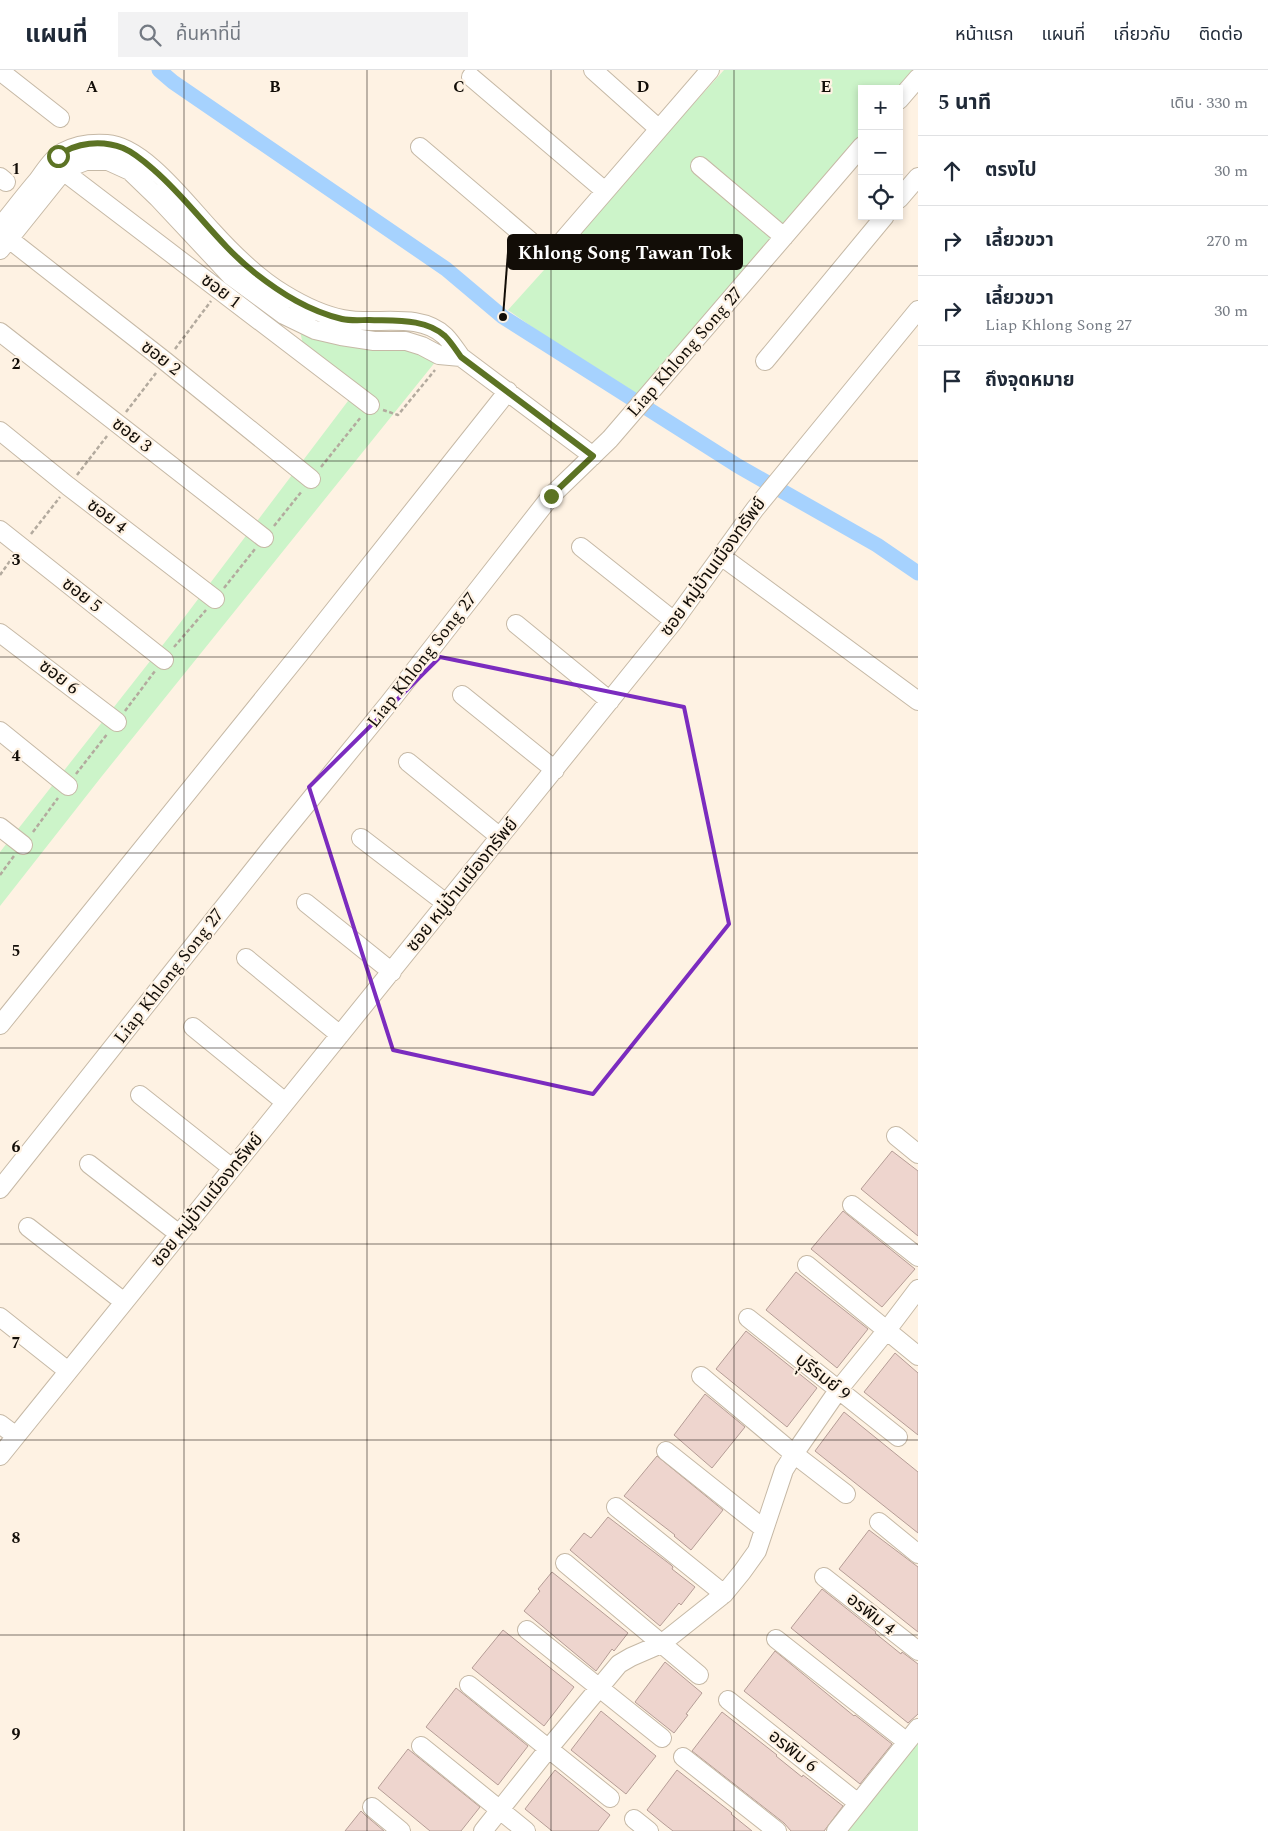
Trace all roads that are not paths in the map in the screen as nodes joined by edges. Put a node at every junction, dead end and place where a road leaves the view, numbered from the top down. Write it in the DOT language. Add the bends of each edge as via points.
graph roads {
  1 [pos="593,70"];
  2 [pos="710,70"];
  3 [pos="0,71"];
  4 [pos="471,77"];
  5 [pos="918,78"];
  6 [pos="903,95"];
  7 [pos="60,118"];
  8 [pos="659,129"];
  9 [pos="420,147"];
  10 [pos="858,151"];
  11 [pos="700,166"];
  12 [pos="71,177"];
  13 [pos="918,177"];
  14 [pos="605,191"];
  15 [pos="903,194"];
  16 [pos="882,220"];
  17 [pos="784,237"];
  18 [pos="3,239"];
  19 [pos="229,265"];
  20 [pos="220,291"];
  21 [pos="918,310"];
  22 [pos="0,332"];
  23 [pos="765,361"];
  24 [pos="508,391"];
  25 [pos="370,405"];
  26 [pos="0,431"];
  27 [pos="593,456"];
  28 [pos="311,479"];
  29 [pos="0,530"];
  30 [pos="264,538"];
  31 [pos="581,547"];
  32 [pos="721,556"];
  33 [pos="215,598"];
  34 [pos="674,622"];
  35 [pos="516,624"];
  36 [pos="0,633"];
  37 [pos="164,660"];
  38 [pos="462,695"];
  39 [pos="610,701"];
  40 [pos="918,701"];
  41 [pos="117,722"];
  42 [pos="0,731"];
  43 [pos="408,762"];
  44 [pos="554,770"];
  45 [pos="68,786"];
  46 [pos="0,827"];
  47 [pos="500,837"];
  48 [pos="361,838"];
  49 [pos="23,845"];
  50 [pos="306,903"];
  51 [pos="446,904"];
  52 [pos="246,958"];
  53 [pos="392,972"];
  54 [pos="0,1025"];
  55 [pos="193,1027"];
  56 [pos="340,1035"];
  57 [pos="140,1095"];
  58 [pos="285,1102"];
  59 [pos="896,1136"];
  60 [pos="918,1154"];
  61 [pos="89,1164"];
  62 [pos="232,1168"];
  63 [pos="0,1188"];
  64 [pos="852,1205"];
  65 [pos="28,1227"];
  66 [pos="179,1234"];
  67 [pos="918,1257"];
  68 [pos="807,1265"];
  69 [pos="918,1289"];
  70 [pos="124,1302"];
  71 [pos="0,1317"];
  72 [pos="748,1318"];
  73 [pos="887,1330"];
  74 [pos="918,1356"];
  75 [pos="68,1371"];
  76 [pos="701,1376"];
  77 [pos="839,1389"];
  78 [pos="0,1424"];
  79 [pos="16,1436"];
  80 [pos="898,1437"];
  81 [pos="666,1451"];
  82 [pos="794,1454"];
  83 [pos="0,1456"];
  84 [pos="846,1494"];
  85 [pos="616,1507"];
  86 [pos="879,1522"];
  87 [pos="764,1530"];
  88 [pos="918,1554"];
  89 [pos="565,1563"];
  90 [pos="824,1577"];
  91 [pos="724,1594"];
  92 [pos="527,1630"];
  93 [pos="776,1639"];
  94 [pos="661,1644"];
  95 [pos="918,1651"];
  96 [pos="699,1675"];
  97 [pos="469,1685"];
  98 [pos="600,1687"];
  99 [pos="728,1700"];
  100 [pos="918,1728"];
  101 [pos="662,1738"];
  102 [pos="906,1742"];
  103 [pos="422,1746"];
  104 [pos="548,1748"];
  105 [pos="683,1757"];
  106 [pos="610,1798"];
  107 [pos="858,1803"];
  108 [pos="372,1807"];
  109 [pos="500,1810"];
  110 [pos="634,1819"];
  111 [pos="401,1831"];
  112 [pos="483,1831"];
  113 [pos="526,1831"];
  114 [pos="649,1831"];
  115 [pos="777,1831"];
  116 [pos="836,1831"];
  1 -- 8 [label="street"];
  2 -- 8 [label="street"];
  3 -- 7 [label="street"];
  4 -- 14 [label="street"];
  5 -- 6 [label="street"];
  8 -- 14 [label="street"];
  9 -- 14 [label="street" via="535,245 547,251 558,246"];
  10 -- 17 [label="street, Liap Khlong Song 27"];
  11 -- 17 [label="street"];
  12 -- 20 [label="street, ซอย 1"];
  13 -- 15 [label="street"];
  16 -- 23 [label="street"];
  17 -- 27 [label="street, Liap Khlong Song 27"];
  18 -- 19 [label="street" via="65,169 86,161 108,161 130,171"];
  18 -- 28 [label="street, ซอย 2" via="165,361"];
  19 -- 20 [label="street"];
  19 -- 24 [label="street" via="284,315 315,330 342,328 374,341 406,341 439,355 461,357"];
  20 -- 25 [label="street, ซอย 1"];
  21 -- 32 [label="street, ซอย หมู่บ้านเมืองทรัพย์" via="789,465"];
  22 -- 30 [label="street, ซอย 3"];
  24 -- 27 [label="street"];
  24 -- 54 [label="street"];
  26 -- 33 [label="street, ซอย 4"];
  27 -- 63 [label="street, Liap Khlong Song 27" via="551,496"];
  29 -- 37 [label="street, ซอย 5"];
  31 -- 34 [label="street"];
  32 -- 34 [label="street, ซอย หมู่บ้านเมืองทรัพย์"];
  32 -- 40 [label="street"];
  34 -- 39 [label="street, ซอย หมู่บ้านเมืองทรัพย์"];
  35 -- 39 [label="street"];
  36 -- 41 [label="street, ซอย 6"];
  38 -- 44 [label="street"];
  39 -- 44 [label="street, ซอย หมู่บ้านเมืองทรัพย์"];
  42 -- 45 [label="street"];
  43 -- 47 [label="street"];
  44 -- 47 [label="street, ซอย หมู่บ้านเมืองทรัพย์"];
  46 -- 49 [label="street"];
  47 -- 51 [label="street, ซอย หมู่บ้านเมืองทรัพย์"];
  48 -- 51 [label="street"];
  50 -- 53 [label="street"];
  51 -- 53 [label="street, ซอย หมู่บ้านเมืองทรัพย์"];
  52 -- 56 [label="street"];
  53 -- 56 [label="street, ซอย หมู่บ้านเมืองทรัพย์"];
  55 -- 58 [label="street"];
  56 -- 58 [label="street, ซอย หมู่บ้านเมืองทรัพย์"];
  57 -- 62 [label="street"];
  58 -- 62 [label="street, ซอย หมู่บ้านเมืองทรัพย์"];
  59 -- 60 [label="street"];
  61 -- 66 [label="street"];
  62 -- 66 [label="street, ซอย หมู่บ้านเมืองทรัพย์"];
  64 -- 67 [label="street"];
  65 -- 70 [label="street"];
  66 -- 70 [label="street, ซอย หมู่บ้านเมืองทรัพย์"];
  68 -- 73 [label="street"];
  69 -- 73 [label="street"];
  70 -- 75 [label="street, ซอย หมู่บ้านเมืองทรัพย์"];
  71 -- 75 [label="street"];
  72 -- 77 [label="street, บุุรีรมย์ 9"];
  73 -- 74 [label="street"];
  73 -- 77 [label="street"];
  75 -- 79 [label="street, ซอย หมู่บ้านเมืองทรัพย์"];
  76 -- 82 [label="street"];
  77 -- 80 [label="street, บุุรีรมย์ 9"];
  77 -- 82 [label="street"];
  78 -- 79 [label="street"];
  79 -- 83 [label="street, ซอย หมู่บ้านเมืองทรัพย์"];
  81 -- 87 [label="street"];
  82 -- 84 [label="street"];
  82 -- 87 [label="street" via="784,1470"];
  85 -- 91 [label="street"];
  86 -- 88 [label="street"];
  87 -- 91 [label="street" via="756,1551"];
  89 -- 94 [label="street"];
  90 -- 95 [label="street, อรพิม 4"];
  91 -- 94 [label="street"];
  92 -- 98 [label="street"];
  93 -- 102 [label="street"];
  94 -- 96 [label="street"];
  94 -- 98 [label="street" via="619,1664"];
  97 -- 104 [label="street"];
  98 -- 101 [label="street"];
  98 -- 104 [label="street"];
  99 -- 107 [label="street, อรพิม 6"];
  100 -- 102 [label="street"];
  102 -- 107 [label="street"];
  103 -- 109 [label="street"];
  104 -- 106 [label="street"];
  104 -- 109 [label="street"];
  105 -- 115 [label="street"];
  107 -- 116 [label="street"];
  108 -- 111 [label="street"];
  109 -- 112 [label="street"];
  109 -- 113 [label="street"];
  110 -- 114 [label="street"];
}
